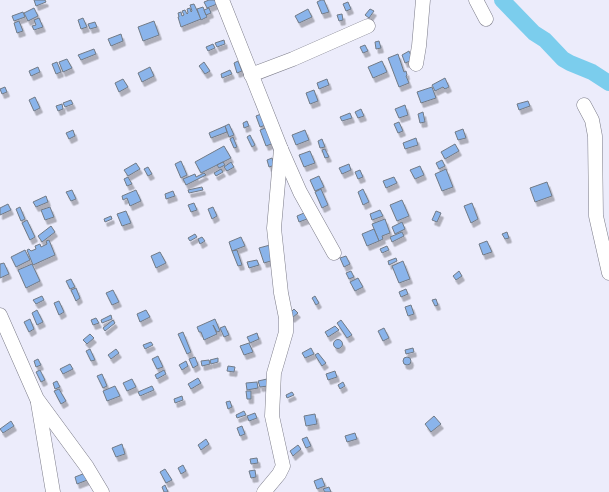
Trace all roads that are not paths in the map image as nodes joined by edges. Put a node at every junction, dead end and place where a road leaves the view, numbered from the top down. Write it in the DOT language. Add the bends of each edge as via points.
graph roads {
  1 [pos="222,0"];
  2 [pos="423,0"];
  3 [pos="476,0"];
  4 [pos="486,19"];
  5 [pos="368,26"];
  6 [pos="416,64"];
  7 [pos="251,74"];
  8 [pos="584,105"];
  9 [pos="281,149"];
  10 [pos="334,254"];
  11 [pos="609,273"];
  12 [pos="0,315"];
  13 [pos="37,399"];
  14 [pos="53,492"];
  15 [pos="102,492"];
  16 [pos="264,492"];
  1 -- 7 [label="street"];
  2 -- 6 [label="street"];
  3 -- 4 [label="street"];
  5 -- 7 [label="street" via="293,59"];
  7 -- 9 [label="street"];
  8 -- 11 [label="street" via="592,120 595,136 596,216"];
  9 -- 10 [label="street" via="300,192"];
  9 -- 16 [label="street" via="274,228 286,332 274,372 272,416 282,466 280,474"];
  12 -- 13 [label="street"];
  13 -- 14 [label="street"];
  13 -- 15 [label="street" via="87,467"];
}
